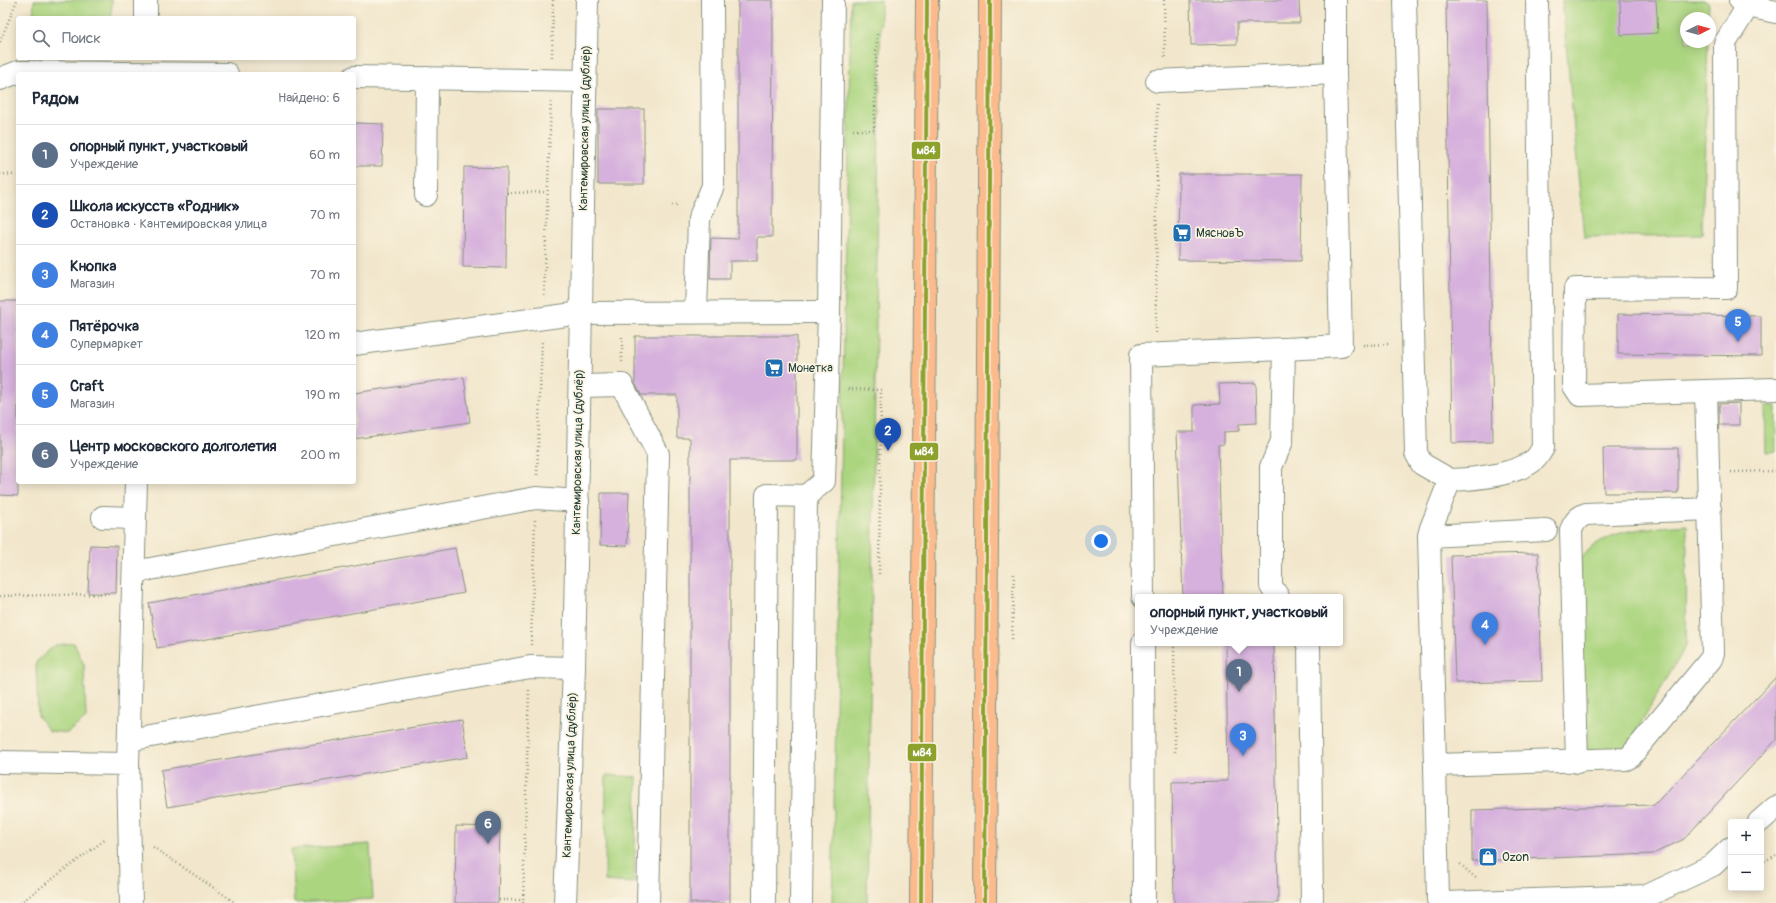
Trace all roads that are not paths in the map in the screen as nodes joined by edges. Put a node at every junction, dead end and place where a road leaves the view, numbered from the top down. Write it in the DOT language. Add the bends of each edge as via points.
graph roads {
  1 [pos="146,0"];
  2 [pos="587,0"];
  3 [pos="712,0"];
  4 [pos="833,0"];
  5 [pos="927,0"];
  6 [pos="990,0"];
  7 [pos="1335,0"];
  8 [pos="1405,0"];
  9 [pos="1536,0"];
  10 [pos="1744,3"];
  11 [pos="1776,12"];
  12 [pos="146,16"];
  13 [pos="145,65"];
  14 [pos="18,72"];
  15 [pos="209,72"];
  16 [pos="16,73"];
  17 [pos="1335,73"];
  18 [pos="356,77"];
  19 [pos="427,78"];
  20 [pos="0,79"];
  21 [pos="585,81"];
  22 [pos="1161,81"];
  23 [pos="426,195"];
  24 [pos="696,312"];
  25 [pos="829,312"];
  26 [pos="581,313"];
  27 [pos="356,344"];
  28 [pos="1284,349"];
  29 [pos="580,386"];
  30 [pos="1776,389"];
  31 [pos="1706,391"];
  32 [pos="1450,480"];
  33 [pos="136,484"];
  34 [pos="806,496"];
  35 [pos="578,500"];
  36 [pos="1710,509"];
  37 [pos="103,516"];
  38 [pos="135,518"];
  39 [pos="1546,530"];
  40 [pos="1429,536"];
  41 [pos="134,572"];
  42 [pos="1143,594"];
  43 [pos="1276,594"];
  44 [pos="1143,646"];
  45 [pos="1309,646"];
  46 [pos="574,668"];
  47 [pos="129,740"];
  48 [pos="0,762"];
  49 [pos="1576,762"];
  50 [pos="128,764"];
  51 [pos="1436,765"];
  52 [pos="1776,807"];
  53 [pos="1762,819"];
  54 [pos="1728,851"];
  55 [pos="131,903"];
  56 [pos="565,903"];
  57 [pos="648,903"];
  58 [pos="764,903"];
  59 [pos="800,903"];
  60 [pos="921,903"];
  61 [pos="985,903"];
  62 [pos="1144,903"];
  63 [pos="1312,903"];
  64 [pos="1441,903"];
  65 [pos="1446,903"];
  1 -- 12 [label="street"];
  2 -- 21 [label="street, Кантемировская улица (дублёр)"];
  3 -- 24 [label="street" via="713,186 698,219"];
  4 -- 25 [label="street"];
  5 -- 60 [label="main road"];
  6 -- 61 [label="main road"];
  7 -- 17 [label="street"];
  8 -- 32 [label="street" via="1416,453 1422,464"];
  9 -- 32 [label="street" via="1543,448 1536,459 1525,467 1478,479"];
  10 -- 11 [label="street"];
  10 -- 31 [label="street" via="1725,43 1726,288 1575,289 1574,386 1580,394"];
  13 -- 14 [label="street"];
  13 -- 15 [label="street"];
  16 -- 20 [label="street"];
  17 -- 22 [label="street"];
  17 -- 28 [label="street" via="1341,346"];
  18 -- 19 [label="street"];
  19 -- 21 [label="street"];
  19 -- 23 [label="street"];
  21 -- 26 [label="street, Кантемировская улица (дублёр)"];
  24 -- 25 [label="street"];
  24 -- 26 [label="street"];
  25 -- 34 [label="street" via="824,481"];
  26 -- 27 [label="street"];
  26 -- 29 [label="street, Кантемировская улица (дублёр)"];
  28 -- 42 [label="street" via="1141,355"];
  28 -- 43 [label="street" via="1282,441 1271,467 1271,586"];
  29 -- 35 [label="street, Кантемировская улица (дублёр)"];
  29 -- 57 [label="street" via="622,385 658,454"];
  30 -- 31 [label="street"];
  31 -- 36 [label="street"];
  32 -- 40 [label="street"];
  33 -- 38 [label="street"];
  34 -- 58 [label="street" via="767,495"];
  34 -- 59 [label="street"];
  35 -- 41 [label="street" via="536,498"];
  35 -- 46 [label="street, Кантемировская улица (дублёр)"];
  36 -- 49 [label="street" via="1713,652 1711,659 1630,757"];
  36 -- 49 [label="street" via="1586,514 1574,522 1572,530"];
  37 -- 38 [label="street"];
  38 -- 41 [label="street"];
  39 -- 40 [label="street"];
  40 -- 51 [label="street"];
  41 -- 47 [label="street"];
  44 -- 62 [label="street"];
  45 -- 63 [label="street"];
  46 -- 47 [label="street" via="530,667"];
  46 -- 56 [label="street, Кантемировская улица (дублёр)"];
  47 -- 50 [label="street"];
  48 -- 50 [label="street"];
  49 -- 51 [label="street"];
  50 -- 55 [label="street"];
  51 -- 64 [label="street" via="1438,900"];
  52 -- 53 [label="street"];
  54 -- 65 [label="street" via="1713,865 1647,896"];
}
